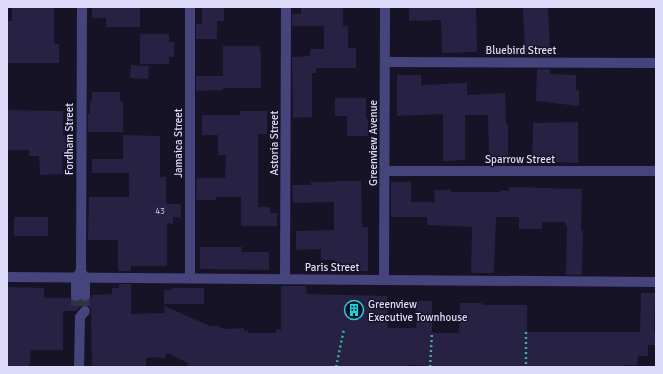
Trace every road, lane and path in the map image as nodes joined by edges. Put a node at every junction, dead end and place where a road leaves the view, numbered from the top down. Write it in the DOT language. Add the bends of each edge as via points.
graph roads {
  1 [pos="82,7"];
  2 [pos="190,7"];
  3 [pos="286,7"];
  4 [pos="385,7"];
  5 [pos="385,62"];
  6 [pos="656,63"];
  7 [pos="385,171"];
  8 [pos="656,171"];
  9 [pos="80,276"];
  10 [pos="7,278"];
  11 [pos="190,278"];
  12 [pos="285,279"];
  13 [pos="384,280"];
  14 [pos="656,282"];
  15 [pos="80,296"];
  16 [pos="80,313"];
  17 [pos="344,329"];
  18 [pos="432,332"];
  19 [pos="526,332"];
  20 [pos="79,367"];
  21 [pos="336,367"];
  22 [pos="430,367"];
  23 [pos="526,367"];
  1 -- 9 [label="street, Fordham Street"];
  2 -- 11 [label="street, Jamaica Street"];
  3 -- 12 [label="street, Astoria Street"];
  4 -- 5 [label="street, Greenview Avenue"];
  5 -- 6 [label="street, Bluebird Street"];
  5 -- 7 [label="street, Greenview Avenue"];
  7 -- 8 [label="street, Sparrow Street"];
  7 -- 13 [label="street, Greenview Avenue"];
  9 -- 10 [label="street, Paris Street"];
  9 -- 11 [label="street, Paris Street"];
  9 -- 15 [label="street, Fordham Street"];
  11 -- 12 [label="street, Paris Street"];
  12 -- 13 [label="street, Paris Street"];
  13 -- 14 [label="street, Paris Street"];
  16 -- 20 [label="street"];
  17 -- 21 [label="path"];
  18 -- 22 [label="path"];
  19 -- 23 [label="path"];
}
